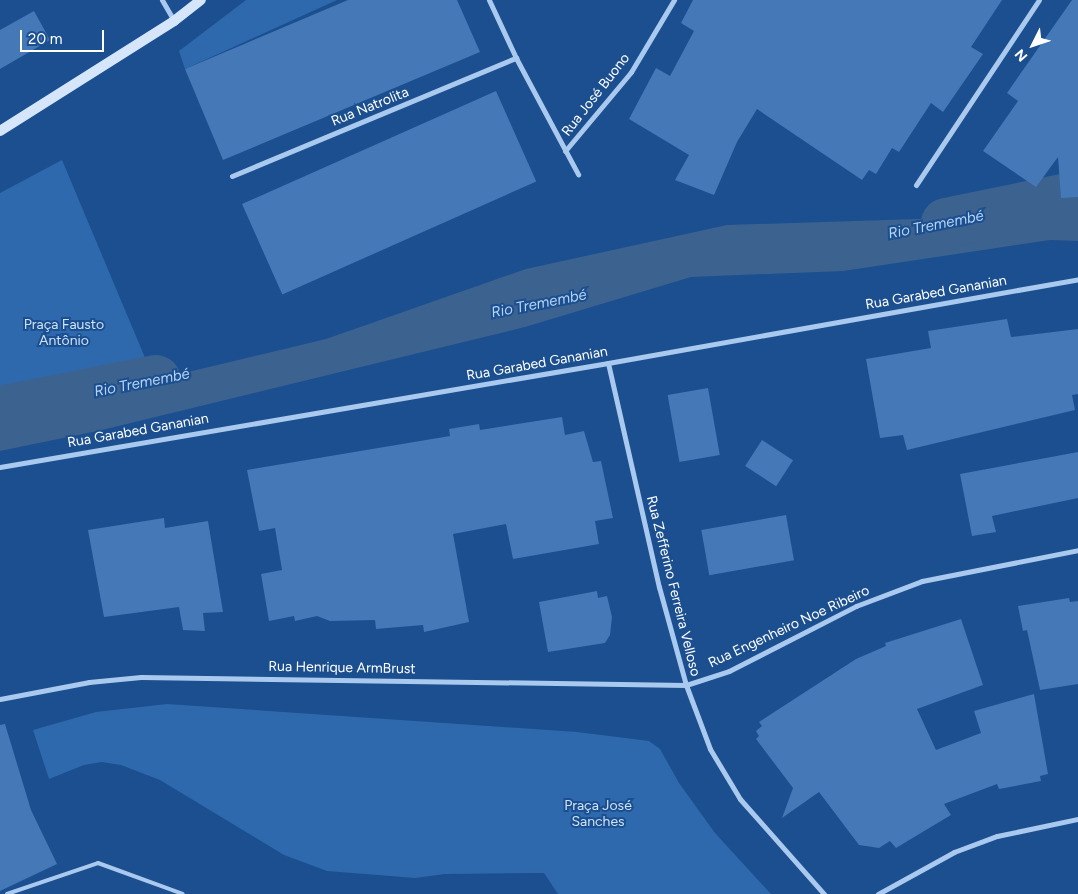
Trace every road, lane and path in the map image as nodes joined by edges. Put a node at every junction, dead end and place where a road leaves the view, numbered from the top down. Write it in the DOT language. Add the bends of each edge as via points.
graph roads {
  1 [pos="162,0"];
  2 [pos="201,0"];
  3 [pos="489,0"];
  4 [pos="674,0"];
  5 [pos="1039,0"];
  6 [pos="174,21"];
  7 [pos="516,58"];
  8 [pos="0,131"];
  9 [pos="566,151"];
  10 [pos="578,174"];
  11 [pos="232,176"];
  12 [pos="916,185"];
  13 [pos="1078,279"];
  14 [pos="608,363"];
  15 [pos="0,467"];
  16 [pos="1078,550"];
  17 [pos="686,685"];
  18 [pos="0,699"];
  19 [pos="1078,819"];
  20 [pos="7,894"];
  21 [pos="183,894"];
  22 [pos="824,894"];
  23 [pos="878,894"];
  1 -- 6 [label="street"];
  2 -- 6 [label="main road"];
  3 -- 7 [label="street"];
  4 -- 9 [label="street, Rua José Buono" via="631,72"];
  5 -- 12 [label="street"];
  6 -- 8 [label="main road"];
  7 -- 9 [label="street"];
  7 -- 11 [label="street, Rua Natrolita"];
  9 -- 10 [label="street"];
  13 -- 14 [label="street, Rua Garabed Gananian"];
  14 -- 15 [label="street, Rua Garabed Gananian"];
  14 -- 17 [label="street, Rua Zefferino Ferreira Velloso" via="659,587"];
  16 -- 17 [label="street, Rua Engenheiro Noe Ribeiro" via="922,581 856,606 729,671"];
  17 -- 18 [label="street, Rua Henrique ArmBrust" via="141,677 89,682"];
  17 -- 22 [label="street, Rua Zefferino Ferreira Velloso" via="710,749 740,799"];
  19 -- 23 [label="street" via="997,836 954,852"];
  20 -- 21 [label="lane" via="98,863"];
}
